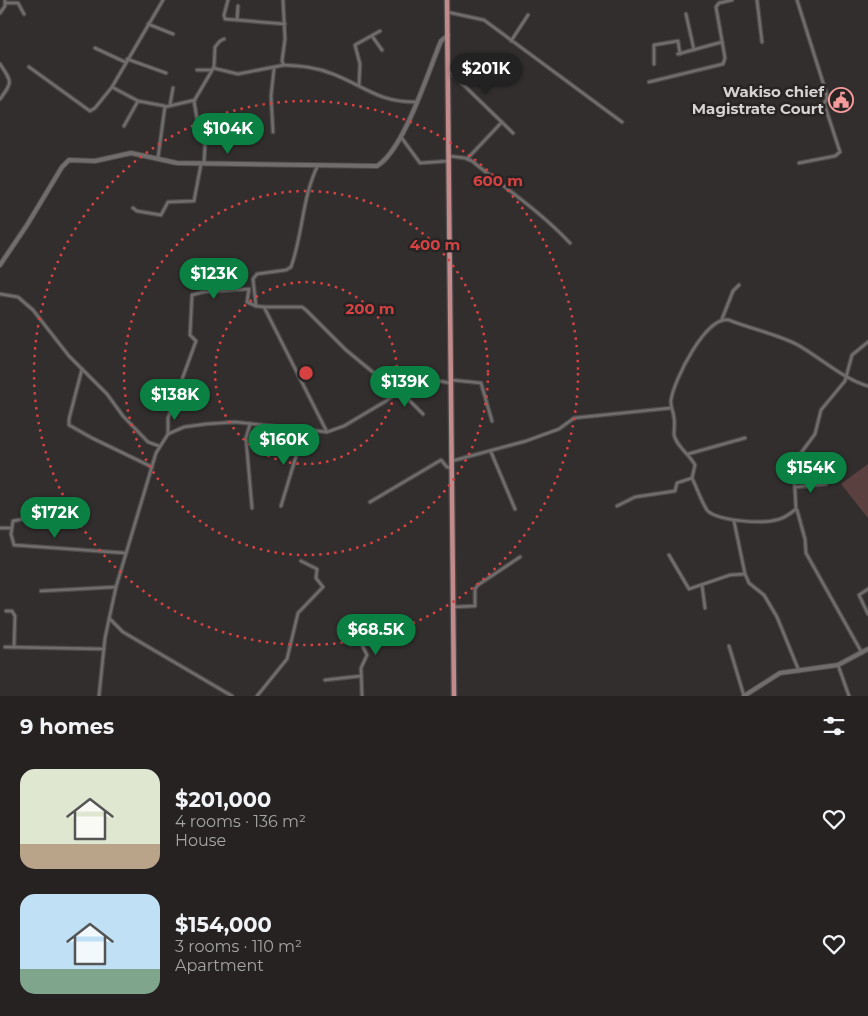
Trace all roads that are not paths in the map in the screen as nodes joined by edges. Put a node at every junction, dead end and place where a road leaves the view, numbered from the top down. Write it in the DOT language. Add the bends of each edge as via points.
graph roads {
  1 [pos="163,0"];
  2 [pos="228,0"];
  3 [pos="283,0"];
  4 [pos="447,0"];
  5 [pos="732,0"];
  6 [pos="757,0"];
  7 [pos="797,0"];
  8 [pos="6,2"];
  9 [pos="238,6"];
  10 [pos="2,8"];
  11 [pos="447,12"];
  12 [pos="0,13"];
  13 [pos="24,14"];
  14 [pos="686,14"];
  15 [pos="528,15"];
  16 [pos="237,20"];
  17 [pos="148,24"];
  18 [pos="285,24"];
  19 [pos="380,31"];
  20 [pos="173,34"];
  21 [pos="448,35"];
  22 [pos="372,36"];
  23 [pos="224,39"];
  24 [pos="511,41"];
  25 [pos="722,42"];
  26 [pos="762,42"];
  27 [pos="95,48"];
  28 [pos="382,50"];
  29 [pos="694,50"];
  30 [pos="126,60"];
  31 [pos="0,64"];
  32 [pos="654,64"];
  33 [pos="284,65"];
  34 [pos="29,67"];
  35 [pos="212,69"];
  36 [pos="274,69"];
  37 [pos="447,69"];
  38 [pos="198,70"];
  39 [pos="166,73"];
  40 [pos="649,82"];
  41 [pos="359,86"];
  42 [pos="112,87"];
  43 [pos="173,88"];
  44 [pos="844,94"];
  45 [pos="0,99"];
  46 [pos="138,100"];
  47 [pos="195,100"];
  48 [pos="827,100"];
  49 [pos="416,102"];
  50 [pos="170,105"];
  51 [pos="165,107"];
  52 [pos="502,122"];
  53 [pos="622,122"];
  54 [pos="124,126"];
  55 [pos="273,132"];
  56 [pos="513,133"];
  57 [pos="401,137"];
  58 [pos="221,139"];
  59 [pos="204,141"];
  60 [pos="449,156"];
  61 [pos="158,158"];
  62 [pos="467,159"];
  63 [pos="449,161"];
  64 [pos="799,163"];
  65 [pos="202,164"];
  66 [pos="318,165"];
  67 [pos="133,208"];
  68 [pos="570,243"];
  69 [pos="0,265"];
  70 [pos="739,285"];
  71 [pos="0,294"];
  72 [pos="256,306"];
  73 [pos="264,307"];
  74 [pos="722,319"];
  75 [pos="868,342"];
  76 [pos="82,368"];
  77 [pos="847,375"];
  78 [pos="452,382"];
  79 [pos="868,386"];
  80 [pos="398,391"];
  81 [pos="671,408"];
  82 [pos="423,414"];
  83 [pos="492,421"];
  84 [pos="250,424"];
  85 [pos="304,430"];
  86 [pos="327,432"];
  87 [pos="168,434"];
  88 [pos="745,438"];
  89 [pos="159,446"];
  90 [pos="491,452"];
  91 [pos="688,454"];
  92 [pos="451,461"];
  93 [pos="152,467"];
  94 [pos="452,468"];
  95 [pos="692,478"];
  96 [pos="826,484"];
  97 [pos="795,487"];
  98 [pos="370,502"];
  99 [pos="281,506"];
  100 [pos="617,506"];
  101 [pos="252,508"];
  102 [pos="516,509"];
  103 [pos="796,509"];
  104 [pos="48,519"];
  105 [pos="734,520"];
  106 [pos="0,528"];
  107 [pos="11,528"];
  108 [pos="125,553"];
  109 [pos="669,555"];
  110 [pos="520,557"];
  111 [pos="301,561"];
  112 [pos="745,574"];
  113 [pos="702,585"];
  114 [pos="116,587"];
  115 [pos="868,589"];
  116 [pos="41,591"];
  117 [pos="453,607"];
  118 [pos="705,608"];
  119 [pos="6,611"];
  120 [pos="868,614"];
  121 [pos="109,618"];
  122 [pos="350,644"];
  123 [pos="729,646"];
  124 [pos="5,647"];
  125 [pos="14,647"];
  126 [pos="104,649"];
  127 [pos="868,649"];
  128 [pos="862,653"];
  129 [pos="838,665"];
  130 [pos="799,671"];
  131 [pos="362,676"];
  132 [pos="326,680"];
  133 [pos="99,696"];
  134 [pos="232,696"];
  135 [pos="257,696"];
  136 [pos="362,696"];
  137 [pos="454,696"];
  138 [pos="744,696"];
  139 [pos="849,696"];
  1 -- 17 [label="street"];
  2 -- 16 [label="street" via="224,17"];
  3 -- 18 [label="street"];
  4 -- 11 [label="main road"];
  5 -- 25 [label="street" via="716,7"];
  6 -- 26 [label="street"];
  7 -- 48 [label="street"];
  8 -- 10 [label="street"];
  8 -- 13 [label="street" via="18,3"];
  9 -- 16 [label="street"];
  10 -- 12 [label="street"];
  11 -- 21 [label="main road"];
  11 -- 24 [label="street" via="484,20"];
  14 -- 29 [label="street"];
  15 -- 24 [label="street"];
  16 -- 18 [label="street"];
  17 -- 20 [label="street"];
  17 -- 30 [label="street"];
  18 -- 33 [label="street"];
  19 -- 22 [label="street"];
  21 -- 37 [label="main road"];
  21 -- 49 [label="street" via="441,41"];
  22 -- 28 [label="street"];
  22 -- 41 [label="street" via="355,45 360,64"];
  23 -- 35 [label="street" via="215,47"];
  24 -- 53 [label="street"];
  25 -- 29 [label="street"];
  25 -- 40 [label="street" via="723,64"];
  27 -- 30 [label="street"];
  29 -- 32 [label="street" via="679,54 678,41 654,46"];
  30 -- 39 [label="street"];
  30 -- 42 [label="street"];
  31 -- 45 [label="street" via="10,81"];
  33 -- 36 [label="street"];
  33 -- 41 [label="street" via="315,68"];
  34 -- 42 [label="street" via="90,111"];
  35 -- 36 [label="street" via="238,74"];
  35 -- 38 [label="street"];
  35 -- 47 [label="street"];
  36 -- 55 [label="street" via="271,96"];
  37 -- 52 [label="street"];
  37 -- 60 [label="main road"];
  41 -- 49 [label="street" via="394,102"];
  42 -- 46 [label="street"];
  43 -- 50 [label="street"];
  44 -- 48 [label="street"];
  46 -- 51 [label="street"];
  46 -- 54 [label="street"];
  47 -- 50 [label="street"];
  47 -- 59 [label="street"];
  48 -- 64 [label="street" via="824,103 840,152 835,156"];
  49 -- 57 [label="street"];
  50 -- 51 [label="street"];
  51 -- 61 [label="street"];
  52 -- 56 [label="street"];
  52 -- 62 [label="street"];
  57 -- 63 [label="street" via="420,163"];
  57 -- 66 [label="street" via="391,155 377,166"];
  58 -- 59 [label="street"];
  59 -- 65 [label="street"];
  60 -- 62 [label="street"];
  60 -- 63 [label="main road"];
  61 -- 65 [label="street"];
  61 -- 69 [label="street" via="131,153 103,160 67,161"];
  62 -- 68 [label="street" via="542,216"];
  63 -- 78 [label="main road"];
  65 -- 66 [label="street"];
  65 -- 67 [label="street" via="194,201 168,202 161,216"];
  66 -- 72 [label="street" via="309,184 291,267 253,277"];
  70 -- 74 [label="street" via="733,291"];
  71 -- 76 [label="street" via="18,297 34,310"];
  72 -- 73 [label="street"];
  72 -- 87 [label="street" via="247,302 249,289 192,295 190,335 196,341 168,418"];
  73 -- 80 [label="street" via="302,307 346,350"];
  73 -- 86 [label="street"];
  74 -- 77 [label="street" via="792,343"];
  74 -- 81 [label="street" via="709,328 685,363 672,394"];
  75 -- 77 [label="street" via="852,356"];
  76 -- 89 [label="street" via="148,442"];
  76 -- 93 [label="street" via="69,424"];
  77 -- 79 [label="street"];
  77 -- 97 [label="street" via="822,410 815,434 798,457"];
  78 -- 80 [label="street" via="418,379 408,382"];
  78 -- 83 [label="street" via="481,383"];
  78 -- 92 [label="main road"];
  80 -- 82 [label="street"];
  80 -- 86 [label="street" via="344,426"];
  81 -- 90 [label="street" via="574,418 560,429"];
  81 -- 91 [label="street" via="675,437"];
  84 -- 85 [label="street"];
  84 -- 87 [label="street" via="206,424 184,427"];
  84 -- 101 [label="street" via="246,438"];
  85 -- 86 [label="street"];
  85 -- 99 [label="street"];
  87 -- 89 [label="street"];
  88 -- 91 [label="street"];
  89 -- 93 [label="street"];
  90 -- 92 [label="street"];
  90 -- 102 [label="street"];
  91 -- 95 [label="street" via="696,466"];
  92 -- 94 [label="main road"];
  93 -- 108 [label="street"];
  94 -- 98 [label="street" via="441,460"];
  94 -- 117 [label="main road"];
  95 -- 100 [label="street" via="677,483 675,491 635,497"];
  95 -- 105 [label="street" via="710,512"];
  96 -- 97 [label="street"];
  97 -- 103 [label="street"];
  103 -- 105 [label="street" via="777,520"];
  103 -- 128 [label="street" via="806,553"];
  104 -- 107 [label="street" via="20,519 14,521"];
  105 -- 112 [label="street"];
  106 -- 107 [label="street"];
  107 -- 108 [label="street" via="14,545"];
  108 -- 114 [label="street"];
  109 -- 113 [label="street" via="688,588"];
  110 -- 117 [label="street" via="478,585 475,606"];
  111 -- 135 [label="street" via="317,569 316,578 323,587 300,610 287,659"];
  112 -- 113 [label="street" via="730,575"];
  112 -- 130 [label="street" via="749,583 764,595 777,617"];
  113 -- 118 [label="street"];
  114 -- 116 [label="street"];
  114 -- 121 [label="street"];
  115 -- 120 [label="street" via="860,595"];
  117 -- 137 [label="main road"];
  119 -- 125 [label="street" via="12,611 15,616"];
  121 -- 126 [label="street"];
  121 -- 134 [label="street" via="123,632"];
  122 -- 131 [label="street" via="363,645 367,657 362,663"];
  123 -- 138 [label="street"];
  124 -- 125 [label="street"];
  125 -- 126 [label="street"];
  126 -- 133 [label="street"];
  127 -- 128 [label="street"];
  128 -- 129 [label="street"];
  129 -- 130 [label="street"];
  129 -- 139 [label="street"];
  130 -- 138 [label="street" via="780,673"];
  131 -- 132 [label="street"];
  131 -- 136 [label="street"];
}
